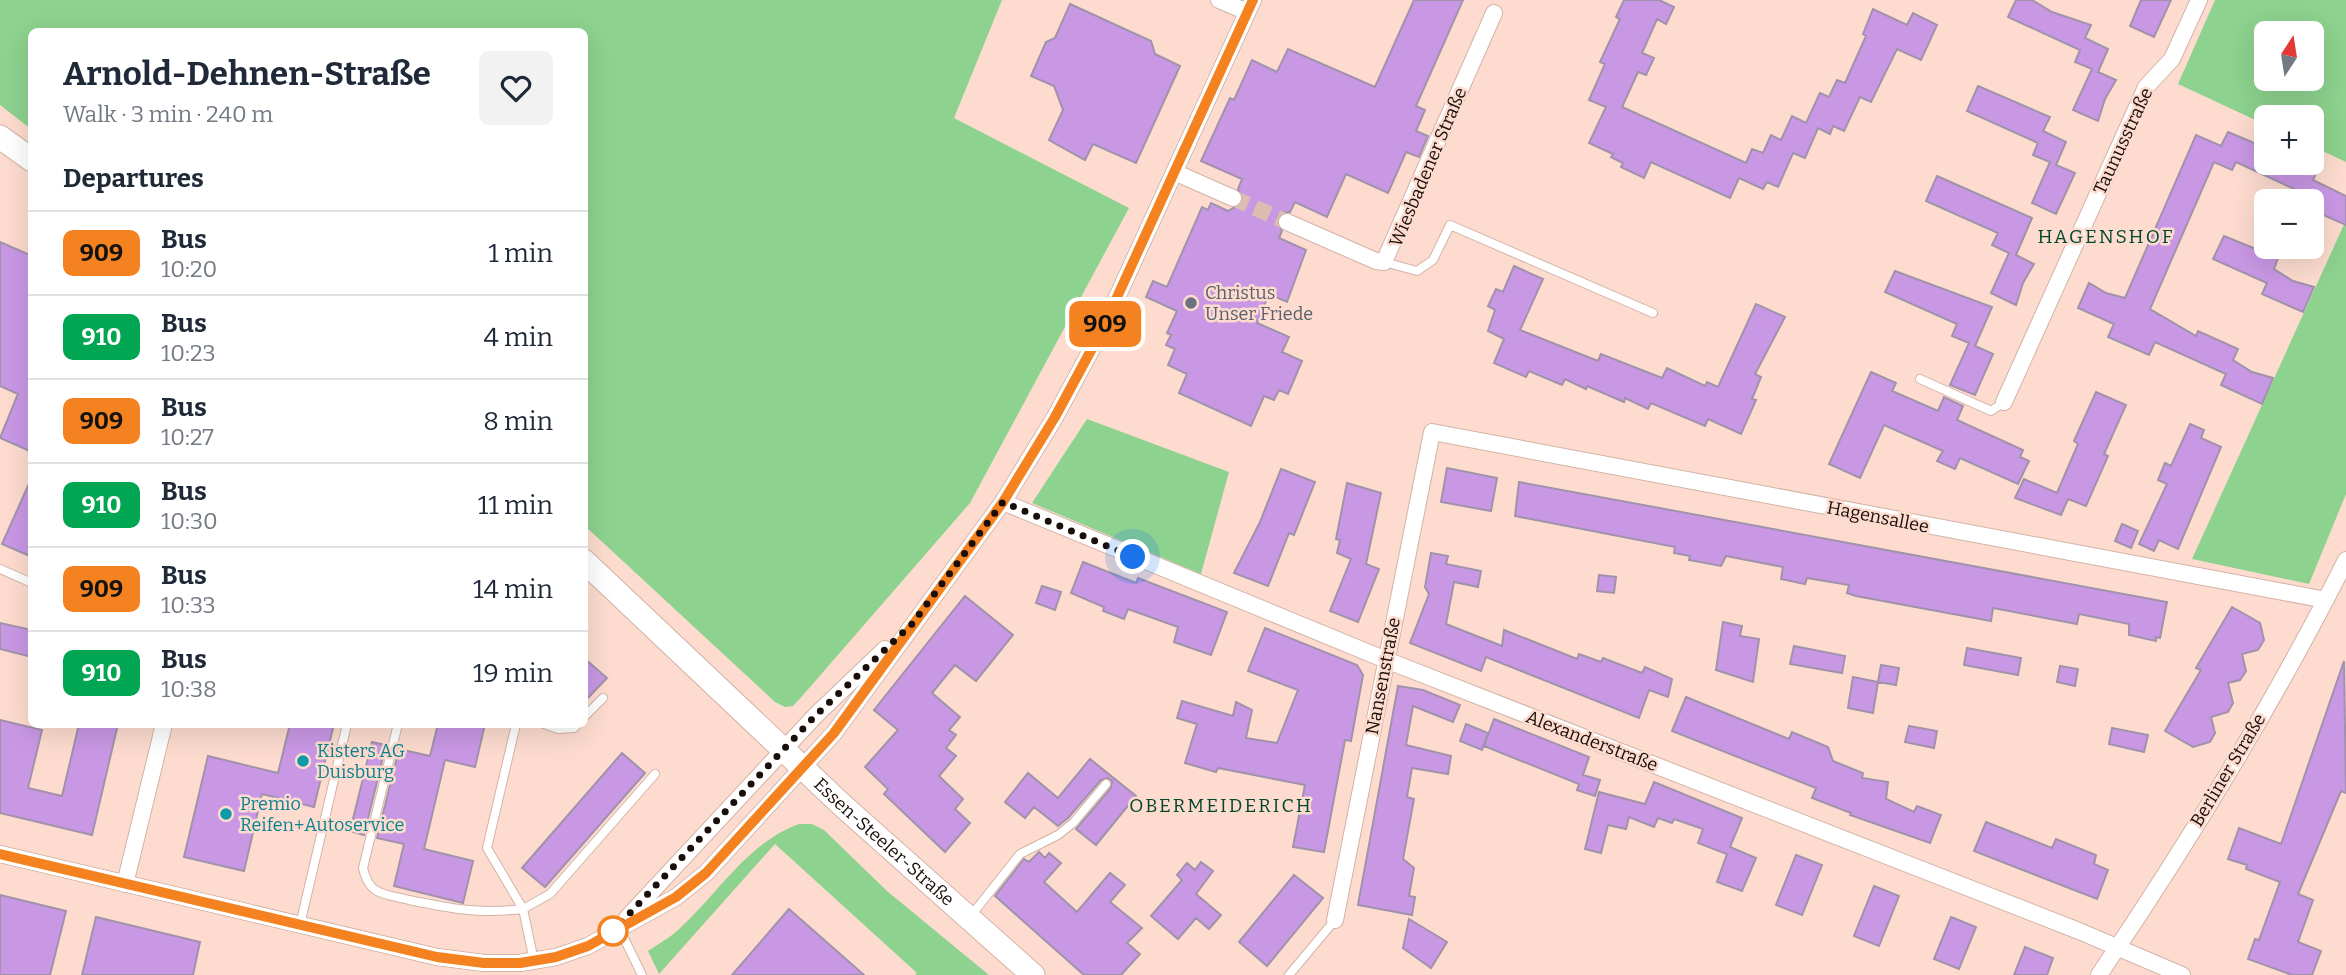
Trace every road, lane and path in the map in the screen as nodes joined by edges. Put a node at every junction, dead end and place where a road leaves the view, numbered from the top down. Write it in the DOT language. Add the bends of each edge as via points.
graph roads {
  1 [pos="1219,0"];
  2 [pos="2199,0"];
  3 [pos="1250,6"];
  4 [pos="1494,13"];
  5 [pos="0,137"];
  6 [pos="28,157"];
  7 [pos="1174,172"];
  8 [pos="1233,198"];
  9 [pos="1287,222"];
  10 [pos="1384,262"];
  11 [pos="1653,313"];
  12 [pos="1920,379"];
  13 [pos="2004,402"];
  14 [pos="1432,432"];
  15 [pos="1003,502"];
  16 [pos="2346,560"];
  17 [pos="588,565"];
  18 [pos="0,569"];
  19 [pos="28,581"];
  20 [pos="2326,600"];
  21 [pos="912,624"];
  22 [pos="1386,660"];
  23 [pos="603,698"];
  24 [pos="588,713"];
  25 [pos="162,728"];
  26 [pos="346,728"];
  27 [pos="397,728"];
  28 [pos="515,728"];
  29 [pos="555,728"];
  30 [pos="574,728"];
  31 [pos="782,750"];
  32 [pos="802,768"];
  33 [pos="655,774"];
  34 [pos="1106,785"];
  35 [pos="0,853"];
  36 [pos="125,884"];
  37 [pos="523,908"];
  38 [pos="968,919"];
  39 [pos="1335,920"];
  40 [pos="300,925"];
  41 [pos="619,928"];
  42 [pos="2118,947"];
  43 [pos="534,961"];
  44 [pos="642,975"];
  45 [pos="1033,975"];
  46 [pos="1289,975"];
  47 [pos="2099,975"];
  48 [pos="2182,975"];
  1 -- 3 [label="street"];
  2 -- 13 [label="street, Taunusstraße" via="2172,59 2146,87"];
  3 -- 7 [label="street"];
  4 -- 10 [label="street, Wiesbadener Straße"];
  5 -- 6 [label="main road"];
  7 -- 8 [label="street"];
  7 -- 15 [label="street" via="1102,330"];
  9 -- 10 [label="street, Wiesbadener Straße"];
  10 -- 11 [label="lane" via="1417,271 1433,260 1450,225"];
  12 -- 13 [label="lane" via="1991,411"];
  14 -- 20 [label="street, Hagensallee"];
  14 -- 22 [label="street, Nansenstraße"];
  15 -- 21 [label="street"];
  15 -- 22 [label="street, Alexanderstraße"];
  16 -- 20 [label="street, Berliner Straße"];
  17 -- 31 [label="main road, Essen-Steeler-Straße"];
  18 -- 19 [label="lane"];
  20 -- 42 [label="street, Berliner Straße" via="2224,778"];
  21 -- 31 [label="street"];
  21 -- 32 [label="street" via="844,720"];
  22 -- 39 [label="street, Nansenstraße"];
  22 -- 42 [label="street, Alexanderstraße"];
  23 -- 24 [label="lane"];
  25 -- 36 [label="street"];
  26 -- 40 [label="lane"];
  27 -- 37 [label="lane" via="363,869 366,881 375,891 463,912"];
  28 -- 37 [label="lane" via="487,848"];
  29 -- 30 [label="lane"];
  31 -- 32 [label="main road, Essen-Steeler-Straße"];
  31 -- 41 [label="street"];
  32 -- 38 [label="main road, Essen-Steeler-Straße"];
  32 -- 41 [label="street" via="706,873 676,897"];
  33 -- 37 [label="lane" via="550,894"];
  34 -- 38 [label="lane" via="1073,823 1020,854"];
  35 -- 36 [label="street"];
  36 -- 40 [label="street"];
  37 -- 43 [label="lane"];
  38 -- 45 [label="main road, Essen-Steeler-Straße"];
  39 -- 46 [label="lane"];
  40 -- 43 [label="street" via="437,957 484,963"];
  41 -- 43 [label="street" via="588,946"];
  41 -- 44 [label="lane"];
  42 -- 47 [label="street, Berliner Straße"];
  42 -- 48 [label="street, Alexanderstraße"];
}
